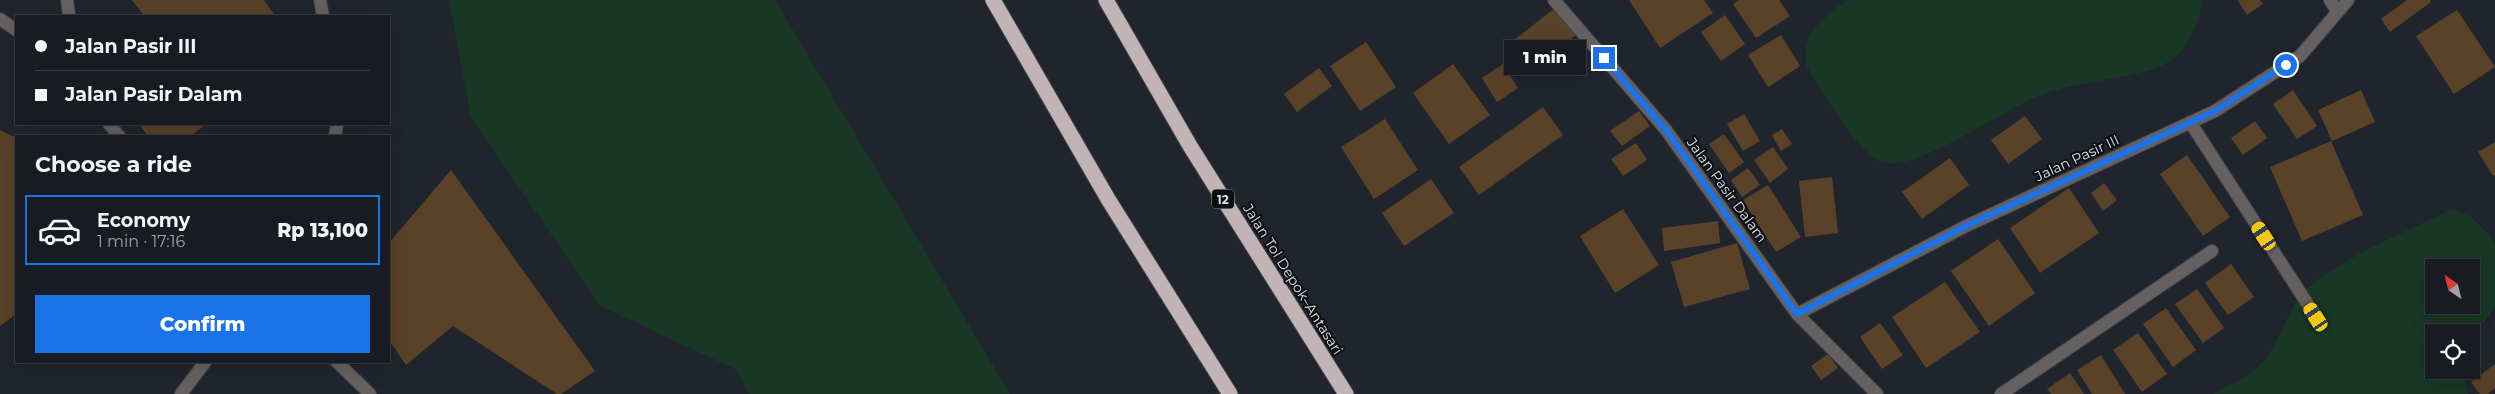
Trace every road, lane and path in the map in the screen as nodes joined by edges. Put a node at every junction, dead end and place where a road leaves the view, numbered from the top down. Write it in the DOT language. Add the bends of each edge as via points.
graph roads {
  1 [pos="67,0"];
  2 [pos="320,0"];
  3 [pos="993,0"];
  4 [pos="1106,0"];
  5 [pos="1554,0"];
  6 [pos="2348,0"];
  7 [pos="2333,5"];
  8 [pos="69,15"];
  9 [pos="323,15"];
  10 [pos="0,19"];
  11 [pos="15,29"];
  12 [pos="2190,122"];
  13 [pos="2212,251"];
  14 [pos="1797,314"];
  15 [pos="2316,317"];
  16 [pos="204,363"];
  17 [pos="338,363"];
  18 [pos="181,394"];
  19 [pos="370,394"];
  20 [pos="1230,394"];
  21 [pos="1346,394"];
  22 [pos="1878,394"];
  23 [pos="2001,394"];
  1 -- 8 [label="street"];
  2 -- 9 [label="street"];
  3 -- 20 [label="highway" via="1108,199"];
  4 -- 21 [label="highway, Jalan Tol Depok–Antasari / 12" via="1190,146"];
  5 -- 14 [label="street, Jalan Pasir Dalam" via="1666,130"];
  6 -- 7 [label="street, Jalan Pasir III"];
  7 -- 12 [label="street, Jalan Pasir III" via="2300,56 2215,111"];
  10 -- 11 [label="street"];
  12 -- 14 [label="street, Jalan Pasir III" via="1966,226"];
  12 -- 15 [label="street"];
  13 -- 23 [label="street"];
  14 -- 22 [label="street, Jalan Pasir Dalam"];
  16 -- 18 [label="street"];
  17 -- 19 [label="street"];
}
